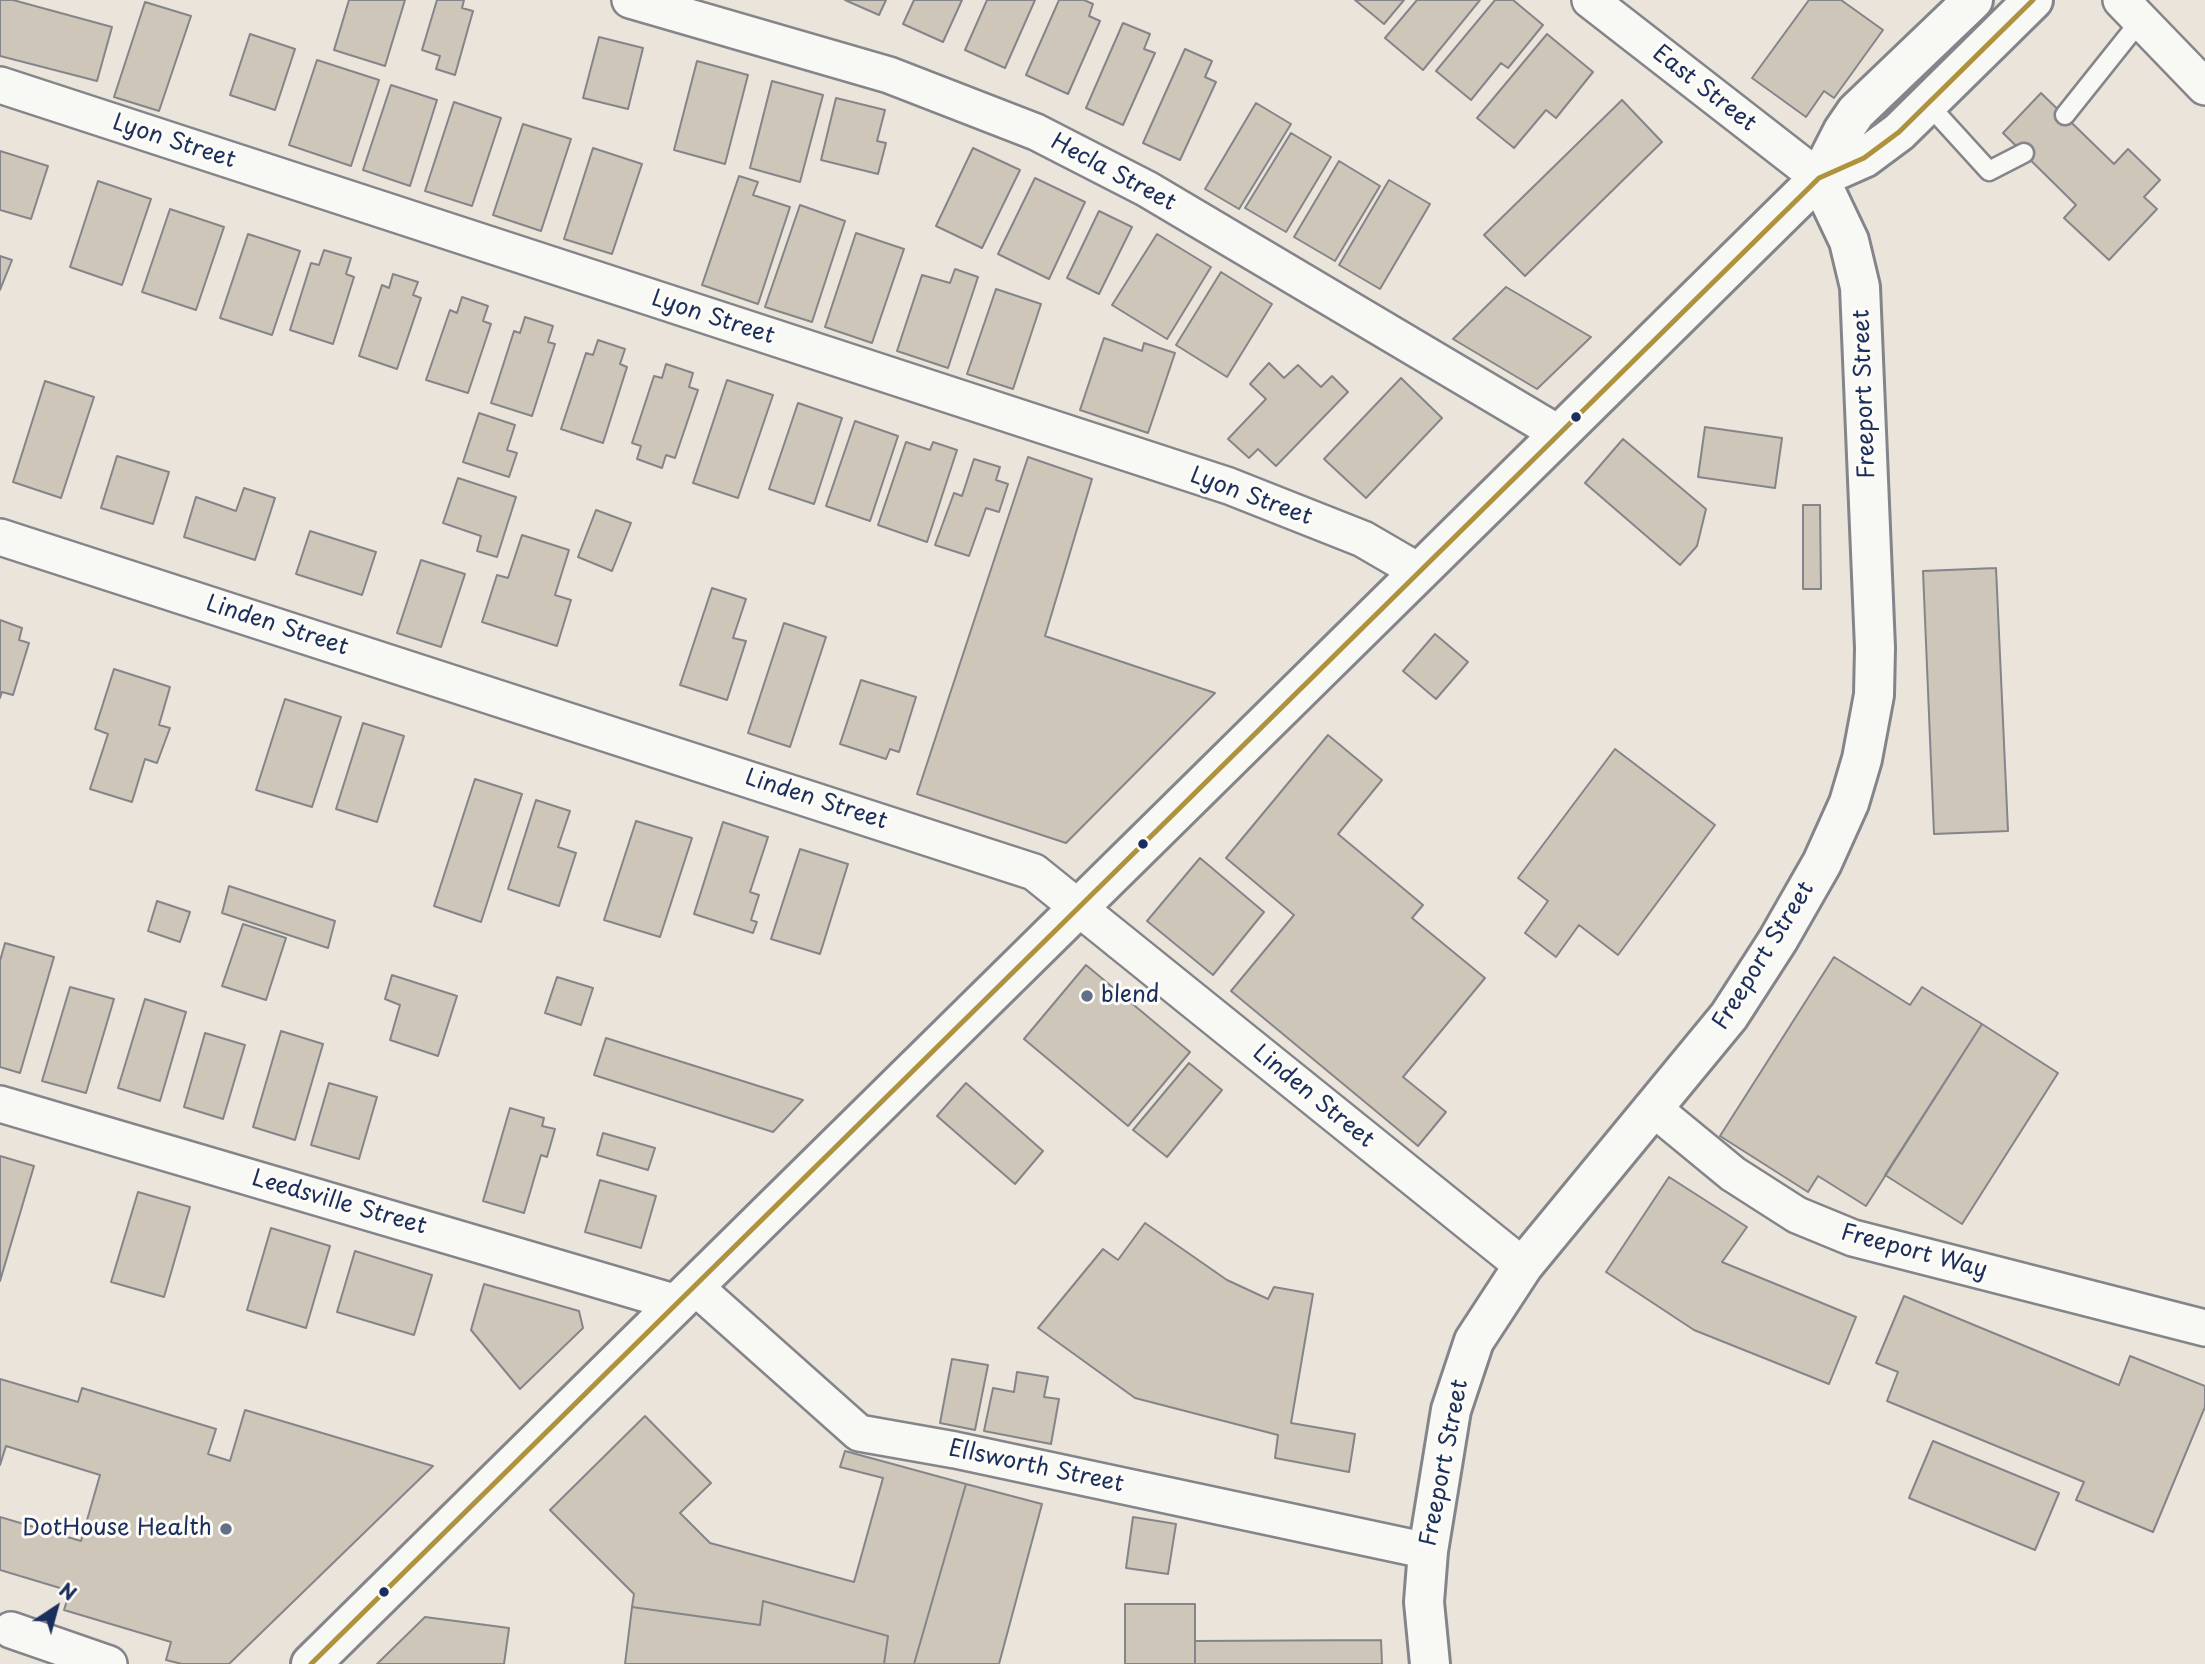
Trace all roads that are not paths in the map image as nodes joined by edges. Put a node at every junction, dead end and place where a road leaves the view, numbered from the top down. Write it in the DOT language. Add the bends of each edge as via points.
graph roads {
  1 [pos="630,0"];
  2 [pos="1590,0"];
  3 [pos="1973,0"];
  4 [pos="2033,0"];
  5 [pos="2131,10"];
  6 [pos="0,85"];
  7 [pos="2205,87"];
  8 [pos="1928,104"];
  9 [pos="2065,116"];
  10 [pos="2024,153"];
  11 [pos="1819,178"];
  12 [pos="1558,433"];
  13 [pos="0,537"];
  14 [pos="1418,571"];
  15 [pos="1078,906"];
  16 [pos="0,1104"];
  17 [pos="1654,1109"];
  18 [pos="1523,1266"];
  19 [pos="686,1294"];
  20 [pos="2205,1328"];
  21 [pos="1428,1551"];
  22 [pos="11,1630"];
  23 [pos="109,1664"];
  24 [pos="311,1664"];
  25 [pos="1430,1664"];
  1 -- 12 [label="street, Hecla Street" via="889,75 1036,132 1147,190"];
  2 -- 11 [label="street, East Street"];
  3 -- 11 [label="main road" via="1856,112"];
  4 -- 8 [label="main road"];
  5 -- 7 [label="street"];
  5 -- 9 [label="lane"];
  6 -- 14 [label="street, Lyon Street" via="1229,486 1363,539"];
  8 -- 10 [label="lane" via="1989,171"];
  8 -- 11 [label="main road" via="1864,158"];
  11 -- 12 [label="main road"];
  11 -- 17 [label="main road, Freeport Street" via="1849,241 1860,287 1875,648 1867,740 1842,823 1778,940 1729,1016"];
  12 -- 14 [label="main road"];
  13 -- 15 [label="street, Linden Street" via="1019,865"];
  14 -- 15 [label="main road"];
  15 -- 18 [label="street, Linden Street"];
  15 -- 19 [label="main road"];
  16 -- 19 [label="street, Leedsville Street"];
  17 -- 18 [label="main road, Freeport Street"];
  17 -- 20 [label="street, Freeport Way" via="1732,1174 1797,1215 1853,1238"];
  18 -- 21 [label="main road, Freeport Street" via="1484,1322 1456,1387"];
  19 -- 21 [label="street, Ellsworth Street" via="859,1433"];
  19 -- 24 [label="main road"];
  21 -- 25 [label="main road, Freeport Street" via="1424,1602"];
  22 -- 23 [label="street"];
}
